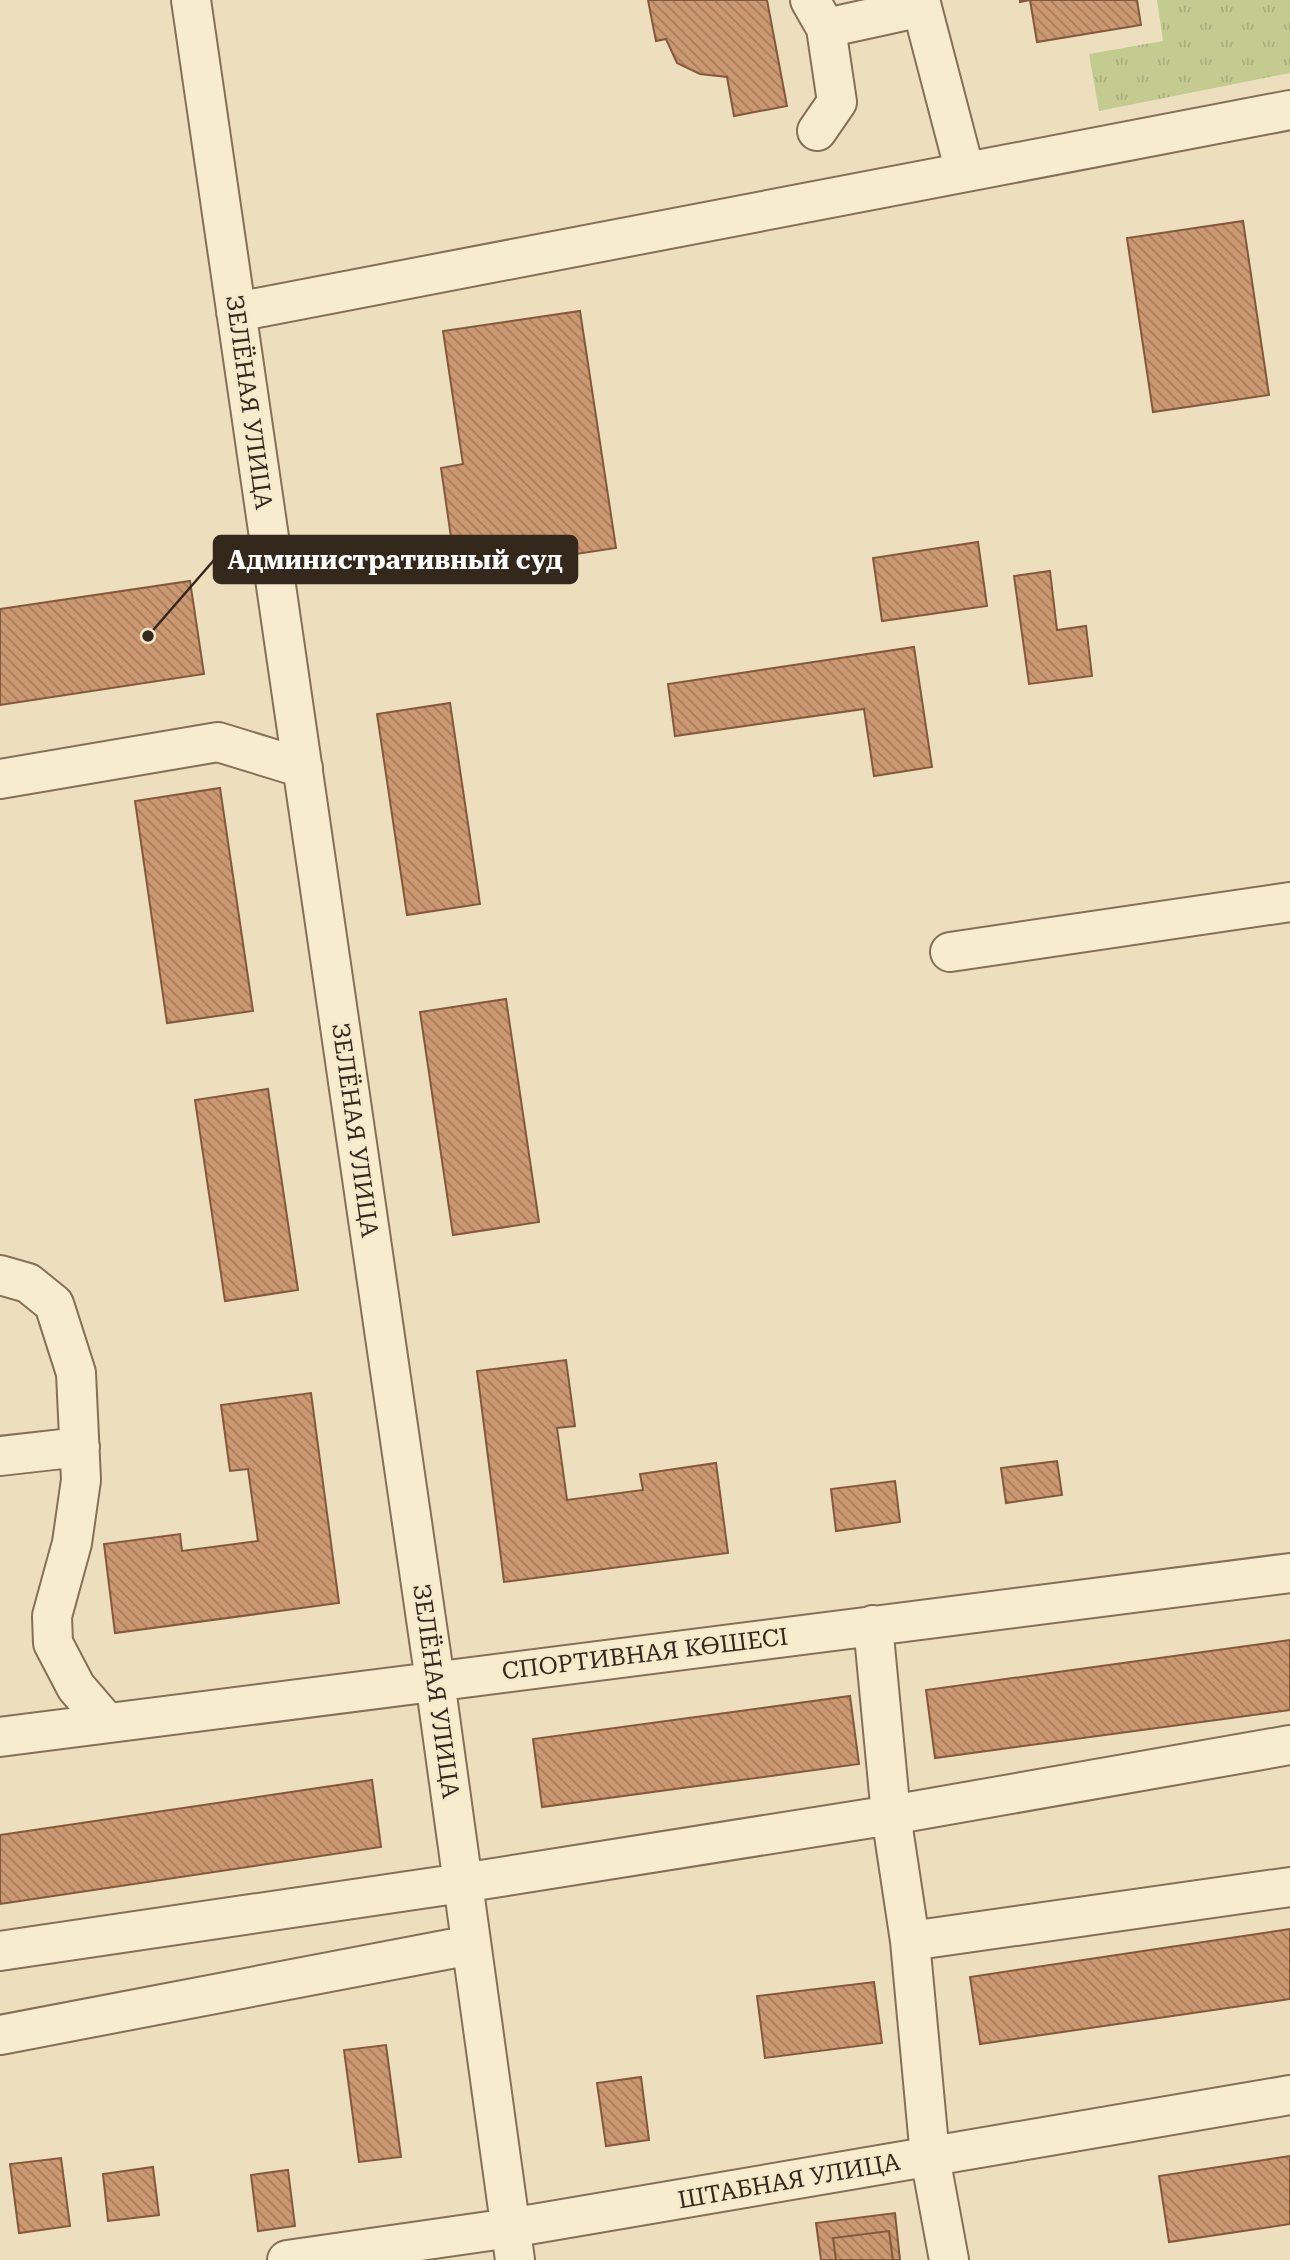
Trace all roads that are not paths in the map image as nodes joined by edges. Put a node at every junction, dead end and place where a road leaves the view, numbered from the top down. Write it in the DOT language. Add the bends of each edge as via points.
graph roads {
  1 [pos="191,0"];
  2 [pos="921,3"];
  3 [pos="818,14"];
  4 [pos="1290,110"];
  5 [pos="817,131"];
  6 [pos="965,172"];
  7 [pos="236,312"];
  8 [pos="303,768"];
  9 [pos="0,779"];
  10 [pos="1290,902"];
  11 [pos="950,951"];
  12 [pos="0,1275"];
  13 [pos="80,1447"];
  14 [pos="0,1456"];
  15 [pos="1290,1573"];
  16 [pos="873,1625"];
  17 [pos="435,1681"];
  18 [pos="107,1723"];
  19 [pos="0,1737"];
  20 [pos="1290,1745"];
  21 [pos="891,1815"];
  22 [pos="462,1882"];
  23 [pos="1290,1887"];
  24 [pos="910,1941"];
  25 [pos="471,1945"];
  26 [pos="0,1951"];
  27 [pos="0,2035"];
  28 [pos="1290,2095"];
  29 [pos="930,2157"];
  30 [pos="512,2244"];
  31 [pos="287,2260"];
  32 [pos="949,2260"];
  1 -- 7 [label="street, ЗЕЛЁНАЯ УЛИЦА"];
  2 -- 3 [label="street"];
  2 -- 6 [label="street"];
  3 -- 5 [label="street" via="836,102"];
  4 -- 6 [label="street"];
  6 -- 7 [label="street"];
  7 -- 8 [label="street, ЗЕЛЁНАЯ УЛИЦА"];
  8 -- 9 [label="street" via="218,742"];
  8 -- 17 [label="street, ЗЕЛЁНАЯ УЛИЦА"];
  10 -- 11 [label="street"];
  12 -- 13 [label="street" via="29,1283 54,1304 76,1373"];
  13 -- 14 [label="street"];
  13 -- 18 [label="street" via="81,1480 72,1543 52,1616 53,1643 76,1687"];
  15 -- 16 [label="street, СПОРТИВНАЯ КӨШЕСІ"];
  16 -- 17 [label="street, СПОРТИВНАЯ КӨШЕСІ"];
  16 -- 21 [label="street"];
  17 -- 18 [label="street, СПОРТИВНАЯ КӨШЕСІ"];
  17 -- 22 [label="street, ЗЕЛЁНАЯ УЛИЦА"];
  18 -- 19 [label="street, СПОРТИВНАЯ КӨШЕСІ"];
  20 -- 21 [label="street"];
  21 -- 22 [label="street"];
  21 -- 24 [label="street"];
  22 -- 25 [label="street, ЗЕЛЁНАЯ УЛИЦА"];
  22 -- 26 [label="street"];
  23 -- 24 [label="street"];
  24 -- 29 [label="street"];
  25 -- 27 [label="street"];
  25 -- 30 [label="street, ЗЕЛЁНАЯ УЛИЦА"];
  28 -- 29 [label="street, ШТАБНАЯ УЛИЦА"];
  29 -- 30 [label="street, ШТАБНАЯ УЛИЦА"];
  29 -- 32 [label="street"];
  30 -- 31 [label="street, ШТАБНАЯ УЛИЦА"];
}
